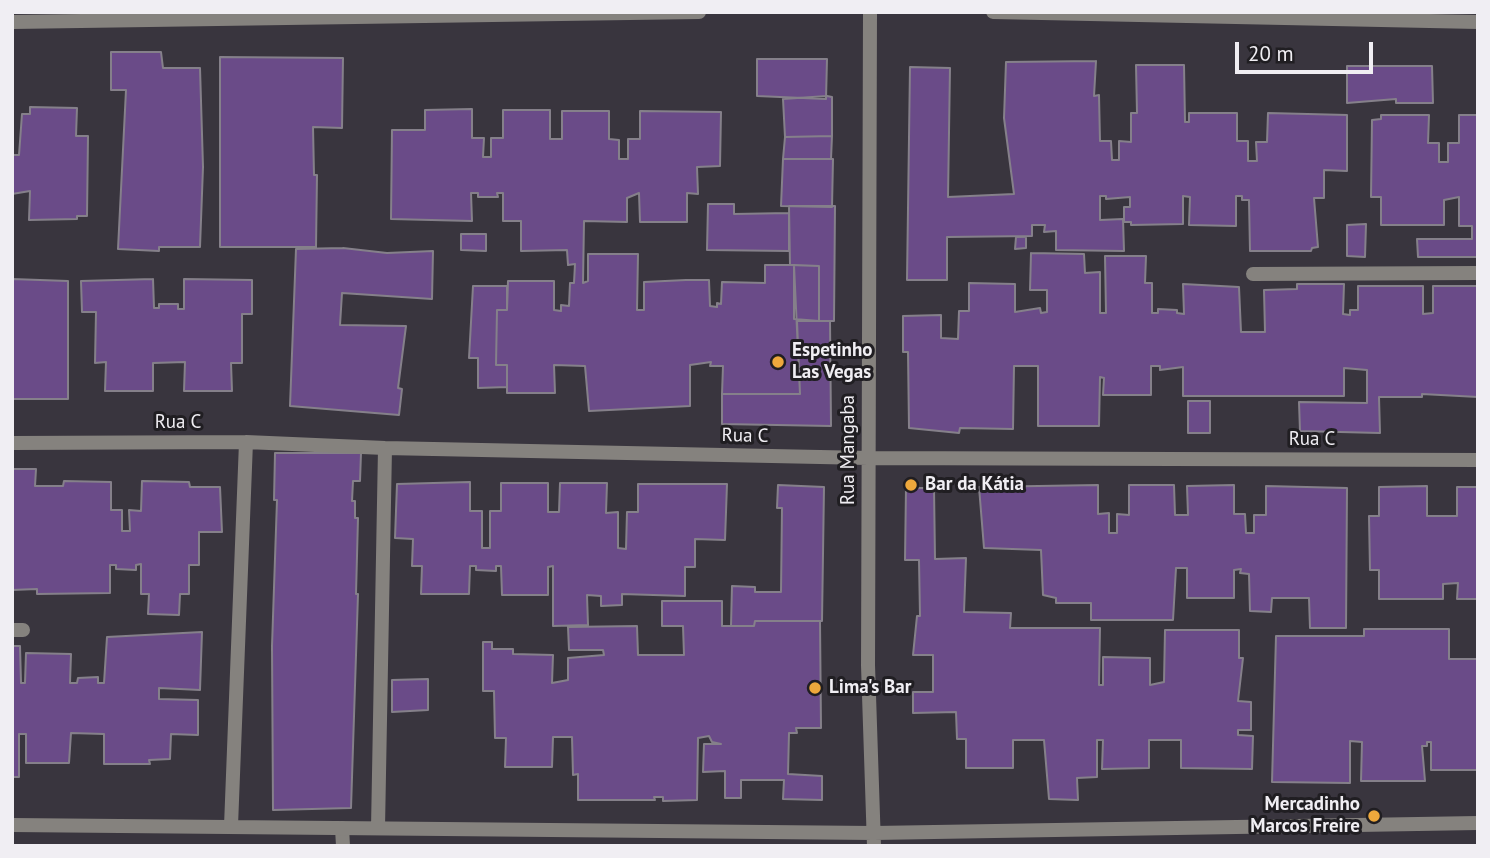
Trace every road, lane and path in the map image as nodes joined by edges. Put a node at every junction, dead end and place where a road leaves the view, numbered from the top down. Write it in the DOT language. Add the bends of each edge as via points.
graph roads {
  1 [pos="699,12"];
  2 [pos="870,12"];
  3 [pos="993,12"];
  4 [pos="12,22"];
  5 [pos="1478,22"];
  6 [pos="1478,273"];
  7 [pos="1253,274"];
  8 [pos="246,442"];
  9 [pos="12,443"];
  10 [pos="385,448"];
  11 [pos="868,458"];
  12 [pos="1478,460"];
  13 [pos="1478,823"];
  14 [pos="12,825"];
  15 [pos="231,826"];
  16 [pos="342,828"];
  17 [pos="379,828"];
  18 [pos="874,840"];
  19 [pos="343,846"];
  1 -- 4 [label="street"];
  2 -- 11 [label="street, Rua Mangaba"];
  3 -- 5 [label="street"];
  6 -- 7 [label="street"];
  8 -- 9 [label="street, Rua C"];
  8 -- 10 [label="street, Rua C"];
  8 -- 15 [label="street"];
  10 -- 11 [label="street, Rua C"];
  10 -- 17 [label="street"];
  11 -- 12 [label="street, Rua C"];
  11 -- 18 [label="street, Rua Mangaba"];
  13 -- 18 [label="street"];
  14 -- 15 [label="street"];
  15 -- 16 [label="street"];
  16 -- 17 [label="street"];
  16 -- 19 [label="street"];
  17 -- 18 [label="street"];
}
